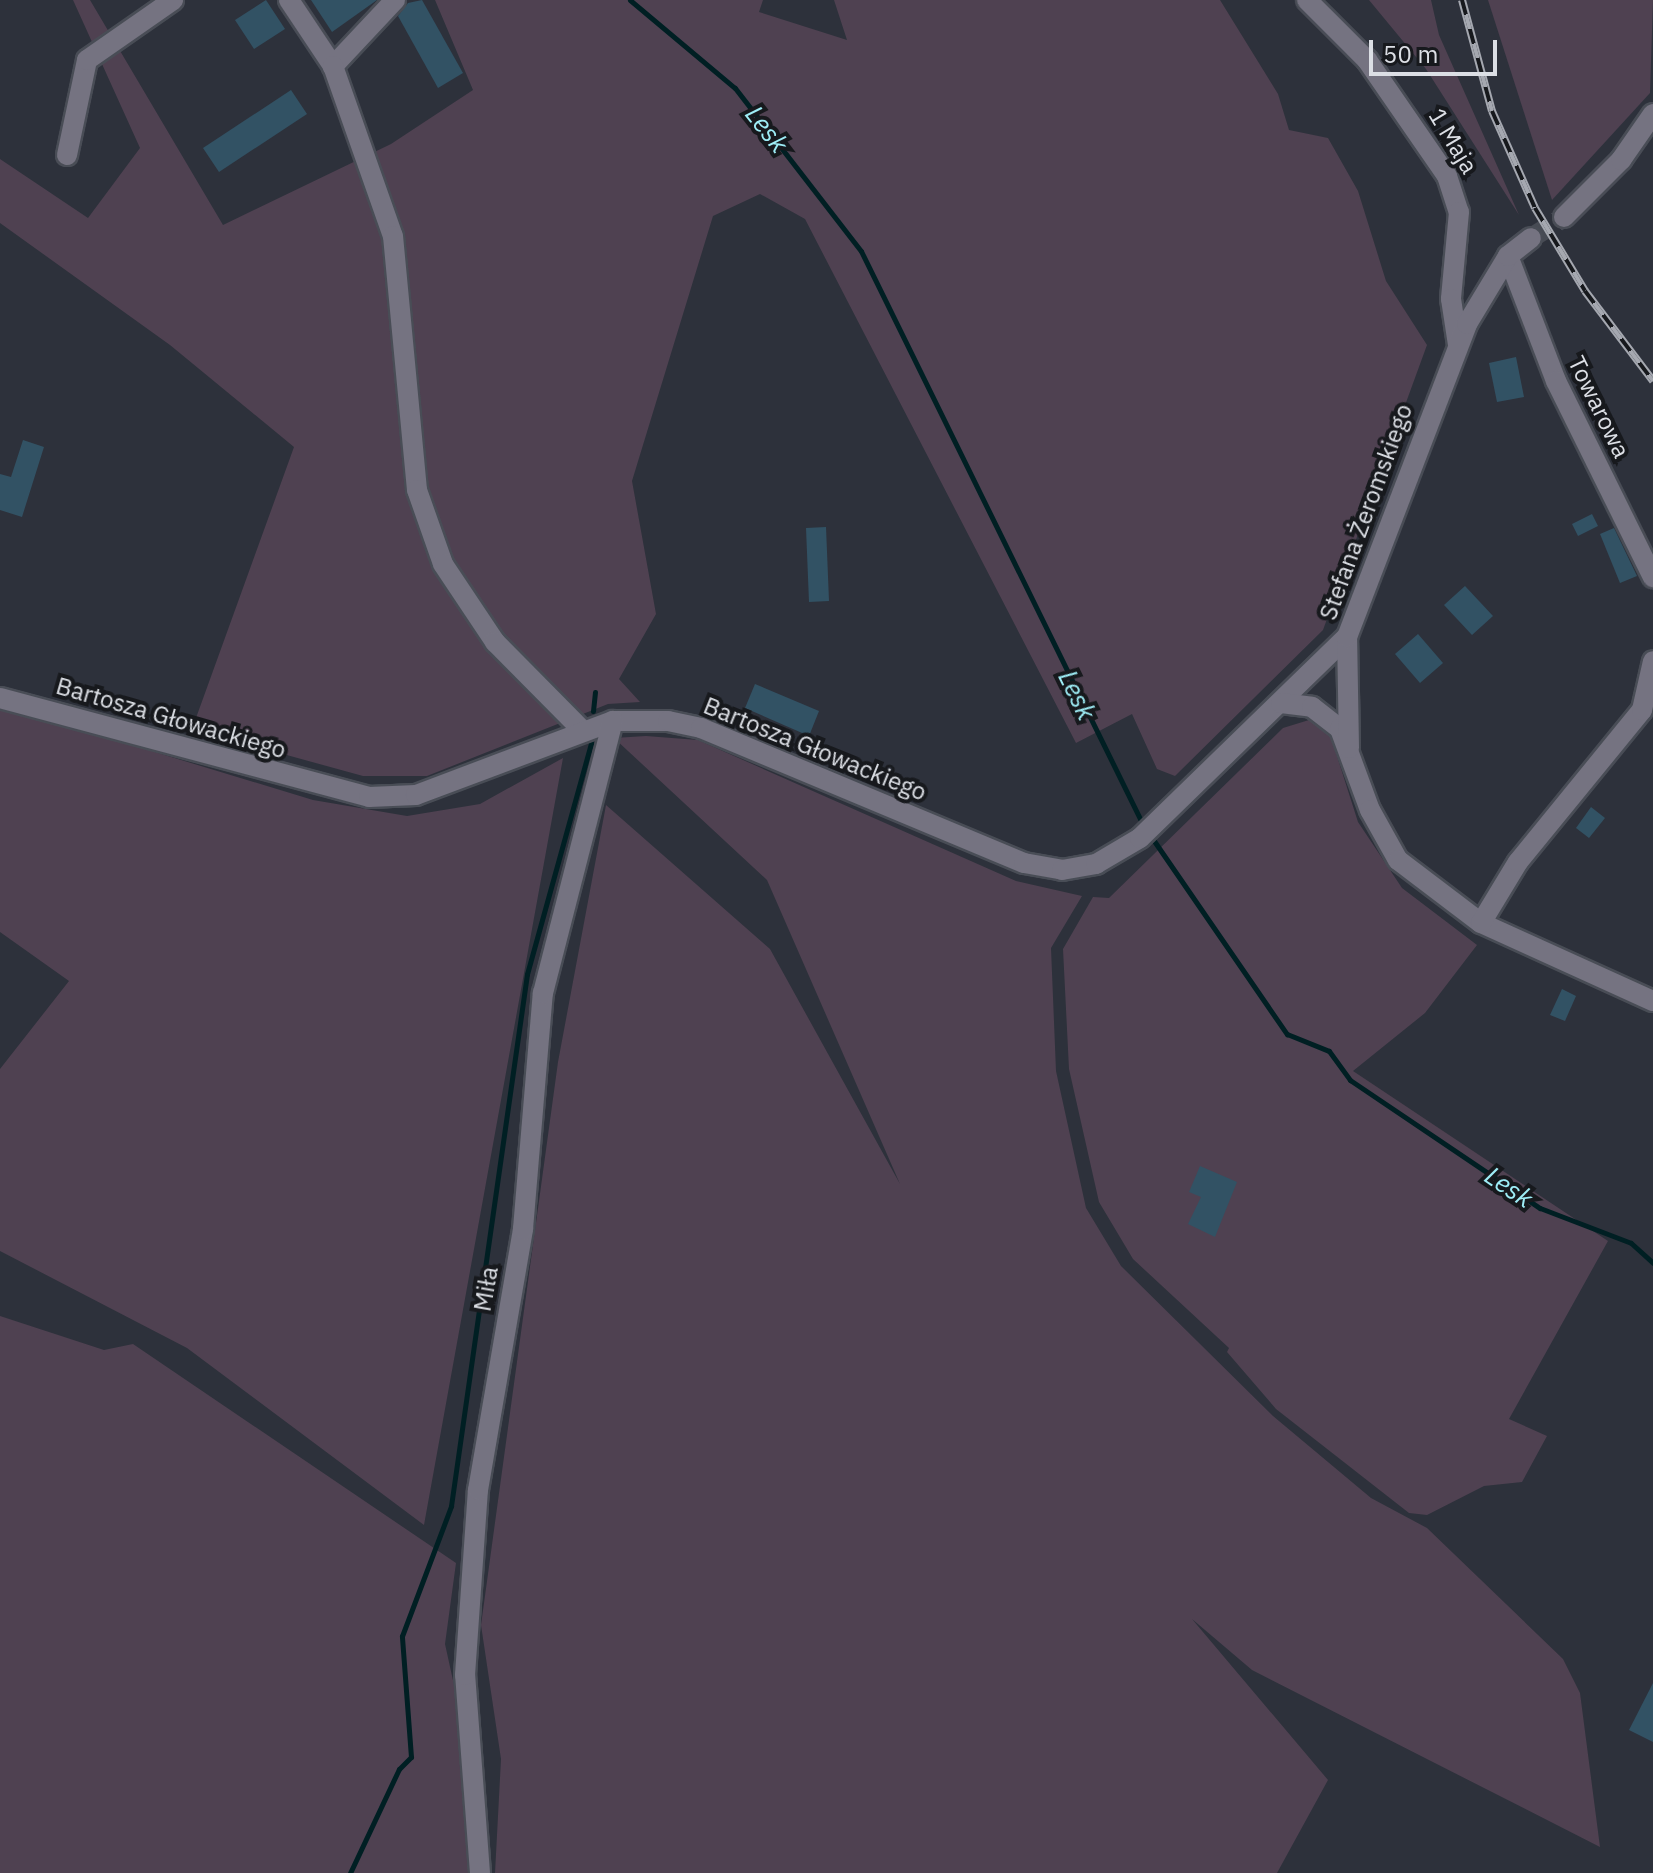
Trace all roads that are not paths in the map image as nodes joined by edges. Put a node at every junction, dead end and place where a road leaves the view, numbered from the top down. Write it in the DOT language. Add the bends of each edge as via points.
graph roads {
  1 [pos="173,0"];
  2 [pos="289,0"];
  3 [pos="395,0"];
  4 [pos="1307,0"];
  5 [pos="333,66"];
  6 [pos="1653,114"];
  7 [pos="67,155"];
  8 [pos="1564,217"];
  9 [pos="1531,238"];
  10 [pos="1508,256"];
  11 [pos="1458,345"];
  12 [pos="1653,577"];
  13 [pos="1347,637"];
  14 [pos="1653,661"];
  15 [pos="0,698"];
  16 [pos="1281,703"];
  17 [pos="613,721"];
  18 [pos="582,730"];
  19 [pos="1349,748"];
  20 [pos="1481,923"];
  21 [pos="1648,994"];
  22 [pos="480,1873"];
  1 -- 7 [label="street" via="87,60"];
  2 -- 5 [label="street"];
  3 -- 5 [label="street"];
  4 -- 11 [label="street, 1 Maja" via="1367,60 1447,176 1459,212 1451,299"];
  5 -- 18 [label="street" via="393,236 417,490 443,564 504,653"];
  6 -- 8 [label="street" via="1621,160"];
  9 -- 10 [label="street"];
  10 -- 11 [label="street, Stefana Żeromskiego"];
  10 -- 12 [label="street, Towarowa" via="1556,381"];
  11 -- 13 [label="street, Stefana Żeromskiego"];
  13 -- 16 [label="street, Bartosza Głowackiego"];
  13 -- 19 [label="street, Stefana Żeromskiego"];
  14 -- 20 [label="street" via="1642,710 1518,862"];
  15 -- 18 [label="street, Bartosza Głowackiego" via="369,797 416,795 452,784"];
  16 -- 17 [label="street, Bartosza Głowackiego" via="1147,832 1096,864 1062,870 1024,863 701,728 640,718"];
  16 -- 19 [label="street, Stefana Żeromskiego" via="1312,707 1330,717"];
  17 -- 18 [label="street, Bartosza Głowackiego"];
  17 -- 22 [label="street, Miła" via="543,993 523,1229 478,1490 465,1675"];
  19 -- 20 [label="street, Stefana Żeromskiego" via="1370,810 1398,860"];
  20 -- 21 [label="street, Stefana Żeromskiego"];
}
